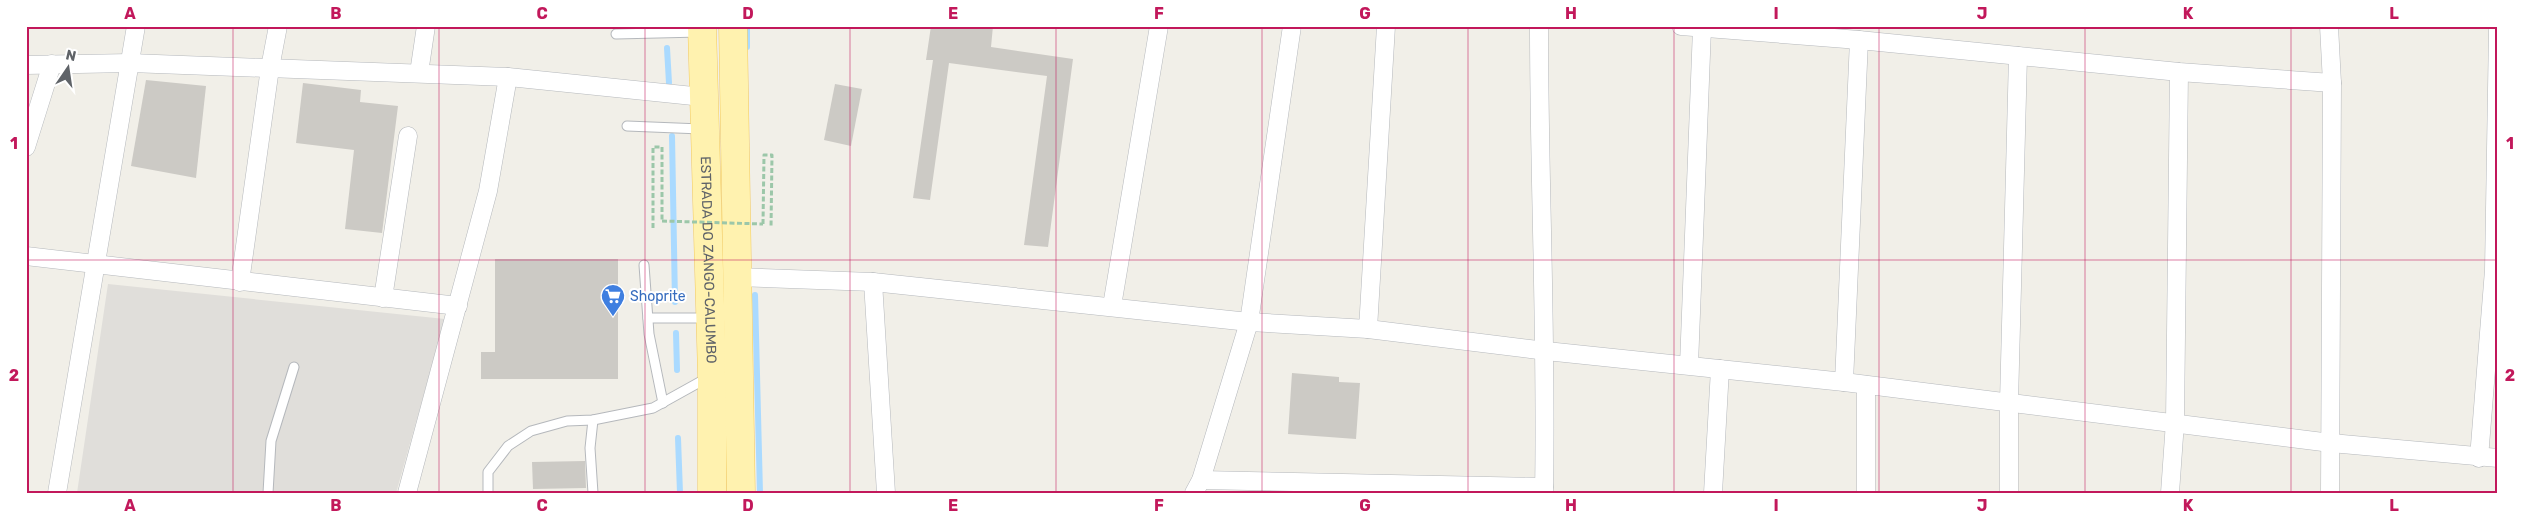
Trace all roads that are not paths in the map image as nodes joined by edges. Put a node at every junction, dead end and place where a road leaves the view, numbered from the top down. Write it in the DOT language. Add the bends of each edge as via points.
graph roads {
  1 [pos="136,26"];
  2 [pos="278,26"];
  3 [pos="426,26"];
  4 [pos="733,26"];
  5 [pos="1159,26"];
  6 [pos="1292,26"];
  7 [pos="1386,26"];
  8 [pos="1539,26"];
  9 [pos="1681,26"];
  10 [pos="2329,26"];
  11 [pos="1702,28"];
  12 [pos="702,29"];
  13 [pos="2498,30"];
  14 [pos="616,34"];
  15 [pos="1859,40"];
  16 [pos="2018,56"];
  17 [pos="26,64"];
  18 [pos="52,64"];
  19 [pos="130,64"];
  20 [pos="270,68"];
  21 [pos="2179,72"];
  22 [pos="419,73"];
  23 [pos="508,76"];
  24 [pos="2332,83"];
  25 [pos="703,97"];
  26 [pos="627,126"];
  27 [pos="704,129"];
  28 [pos="408,136"];
  29 [pos="26,148"];
  30 [pos="26,256"];
  31 [pos="644,265"];
  32 [pos="95,266"];
  33 [pos="737,276"];
  34 [pos="240,282"];
  35 [pos="873,282"];
  36 [pos="383,298"];
  37 [pos="458,306"];
  38 [pos="1112,306"];
  39 [pos="648,318"];
  40 [pos="710,318"];
  41 [pos="1249,322"];
  42 [pos="1368,329"];
  43 [pos="1546,351"];
  44 [pos="1689,365"];
  45 [pos="294,367"];
  46 [pos="1720,369"];
  47 [pos="712,375"];
  48 [pos="1844,382"];
  49 [pos="1866,385"];
  50 [pos="2009,402"];
  51 [pos="663,403"];
  52 [pos="593,420"];
  53 [pos="2175,422"];
  54 [pos="2331,443"];
  55 [pos="2479,458"];
  56 [pos="2498,458"];
  57 [pos="1198,486"];
  58 [pos="1544,490"];
  59 [pos="56,493"];
  60 [pos="268,493"];
  61 [pos="407,493"];
  62 [pos="488,493"];
  63 [pos="593,493"];
  64 [pos="712,493"];
  65 [pos="741,493"];
  66 [pos="886,493"];
  67 [pos="1713,493"];
  68 [pos="1866,493"];
  69 [pos="2009,493"];
  70 [pos="2170,493"];
  71 [pos="2330,493"];
  1 -- 19 [label="street"];
  2 -- 20 [label="street"];
  3 -- 22 [label="street"];
  4 -- 33 [label="main road, ESTRADA DO ZANGO-CALUMBO"];
  5 -- 38 [label="street"];
  6 -- 41 [label="street"];
  7 -- 42 [label="street"];
  8 -- 43 [label="street"];
  9 -- 11 [label="street"];
  10 -- 24 [label="street"];
  11 -- 15 [label="street"];
  11 -- 44 [label="street"];
  12 -- 14 [label="lane"];
  12 -- 25 [label="main road, ESTRADA DO ZANGO-CALUMBO"];
  13 -- 55 [label="street" via="2494,270"];
  15 -- 16 [label="street"];
  15 -- 48 [label="street"];
  16 -- 21 [label="street"];
  16 -- 50 [label="street"];
  17 -- 18 [label="street"];
  18 -- 19 [label="street"];
  18 -- 29 [label="street"];
  19 -- 20 [label="street"];
  19 -- 32 [label="street"];
  20 -- 22 [label="street"];
  20 -- 34 [label="street"];
  21 -- 24 [label="street"];
  21 -- 53 [label="street"];
  22 -- 23 [label="street"];
  23 -- 25 [label="street"];
  23 -- 37 [label="street" via="488,191"];
  24 -- 54 [label="street"];
  25 -- 27 [label="main road, ESTRADA DO ZANGO-CALUMBO"];
  26 -- 27 [label="lane"];
  27 -- 40 [label="main road, ESTRADA DO ZANGO-CALUMBO"];
  28 -- 36 [label="street"];
  30 -- 32 [label="street"];
  31 -- 39 [label="lane"];
  32 -- 34 [label="street"];
  32 -- 59 [label="street"];
  33 -- 35 [label="street"];
  33 -- 65 [label="main road, ESTRADA DO ZANGO-CALUMBO"];
  34 -- 36 [label="street"];
  35 -- 38 [label="street"];
  35 -- 66 [label="street"];
  36 -- 37 [label="street"];
  37 -- 61 [label="street"];
  38 -- 41 [label="street"];
  39 -- 40 [label="lane"];
  39 -- 51 [label="lane"];
  40 -- 47 [label="main road, ESTRADA DO ZANGO-CALUMBO"];
  41 -- 42 [label="street"];
  41 -- 57 [label="street"];
  42 -- 43 [label="street"];
  43 -- 44 [label="street"];
  43 -- 58 [label="street"];
  44 -- 46 [label="street"];
  45 -- 60 [label="lane" via="271,441"];
  46 -- 48 [label="street"];
  46 -- 67 [label="street"];
  47 -- 51 [label="lane"];
  47 -- 64 [label="main road, ESTRADA DO ZANGO-CALUMBO"];
  48 -- 49 [label="street"];
  49 -- 50 [label="street"];
  49 -- 68 [label="street"];
  50 -- 53 [label="street"];
  50 -- 69 [label="street"];
  51 -- 52 [label="lane"];
  52 -- 62 [label="lane" via="566,421 531,431 508,446 488,472"];
  52 -- 63 [label="lane" via="590,448"];
  53 -- 54 [label="street"];
  53 -- 70 [label="street"];
  54 -- 55 [label="street"];
  54 -- 71 [label="street"];
  55 -- 56 [label="street"];
  57 -- 58 [label="street"];
}
